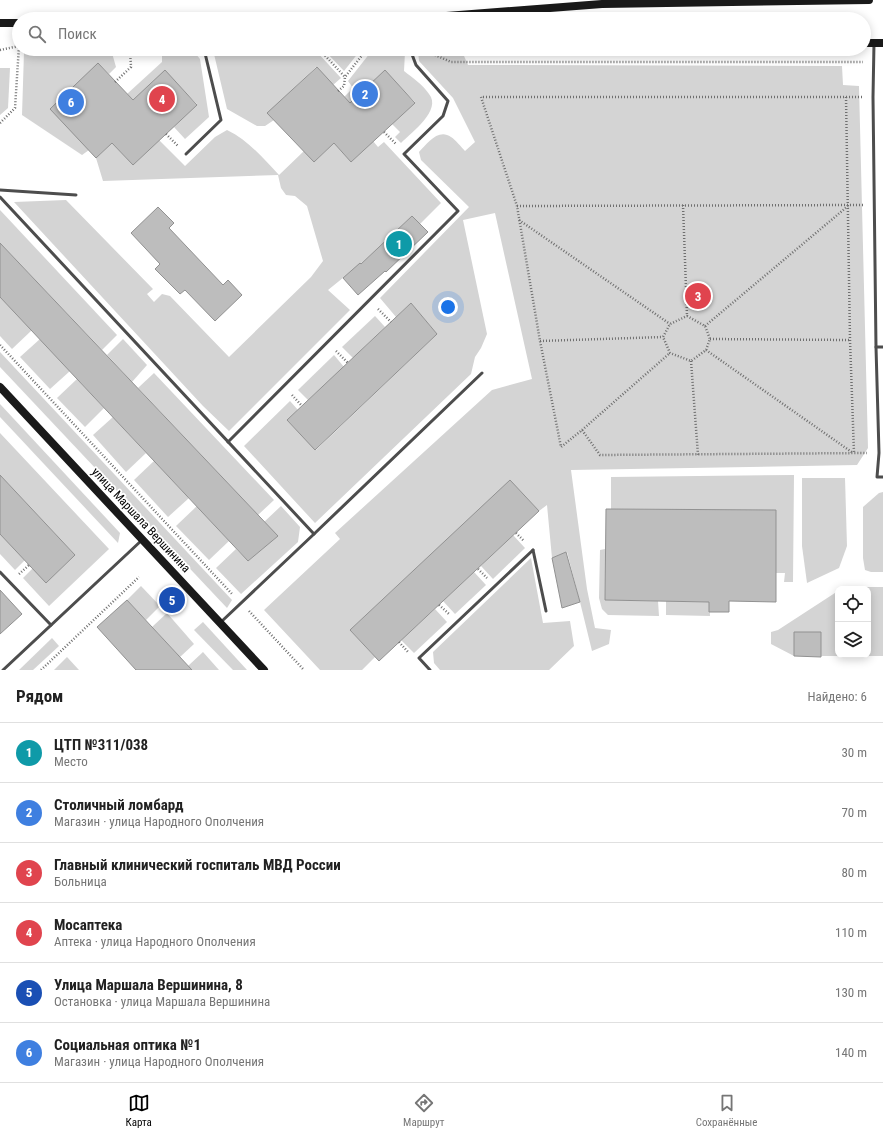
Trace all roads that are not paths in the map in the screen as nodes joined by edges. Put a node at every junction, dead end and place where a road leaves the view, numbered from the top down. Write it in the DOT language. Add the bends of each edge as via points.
graph roads {
  1 [pos="869,0"];
  2 [pos="499,12"];
  3 [pos="12,22"];
  4 [pos="0,23"];
  5 [pos="874,43"];
  6 [pos="883,43"];
  7 [pos="206,56"];
  8 [pos="413,56"];
  9 [pos="186,154"];
  10 [pos="0,190"];
  11 [pos="76,194"];
  12 [pos="0,197"];
  13 [pos="876,347"];
  14 [pos="883,347"];
  15 [pos="482,373"];
  16 [pos="0,387"];
  17 [pos="228,442"];
  18 [pos="883,477"];
  19 [pos="314,534"];
  20 [pos="142,540"];
  21 [pos="0,572"];
  22 [pos="546,611"];
  23 [pos="220,623"];
  24 [pos="51,625"];
  25 [pos="3,670"];
  26 [pos="264,670"];
  27 [pos="430,670"];
  1 -- 2 [label="main road" via="602,4"];
  3 -- 4 [label="main road"];
  5 -- 6 [label="main road"];
  5 -- 13 [label="lane"];
  7 -- 9 [label="lane" via="221,120"];
  8 -- 17 [label="lane" via="416,64 448,101 444,116 404,154 458,211"];
  10 -- 11 [label="lane"];
  12 -- 17 [label="lane"];
  13 -- 14 [label="lane"];
  13 -- 18 [label="lane" via="879,453 877,477"];
  15 -- 19 [label="lane"];
  16 -- 20 [label="main road, улица Маршала Вершинина"];
  17 -- 19 [label="lane"];
  19 -- 23 [label="lane"];
  20 -- 23 [label="main road, улица Маршала Вершинина"];
  20 -- 24 [label="lane"];
  21 -- 24 [label="lane"];
  22 -- 27 [label="lane" via="533,550 419,658"];
  23 -- 26 [label="main road, улица Маршала Вершинина"];
  24 -- 25 [label="lane"];
}
